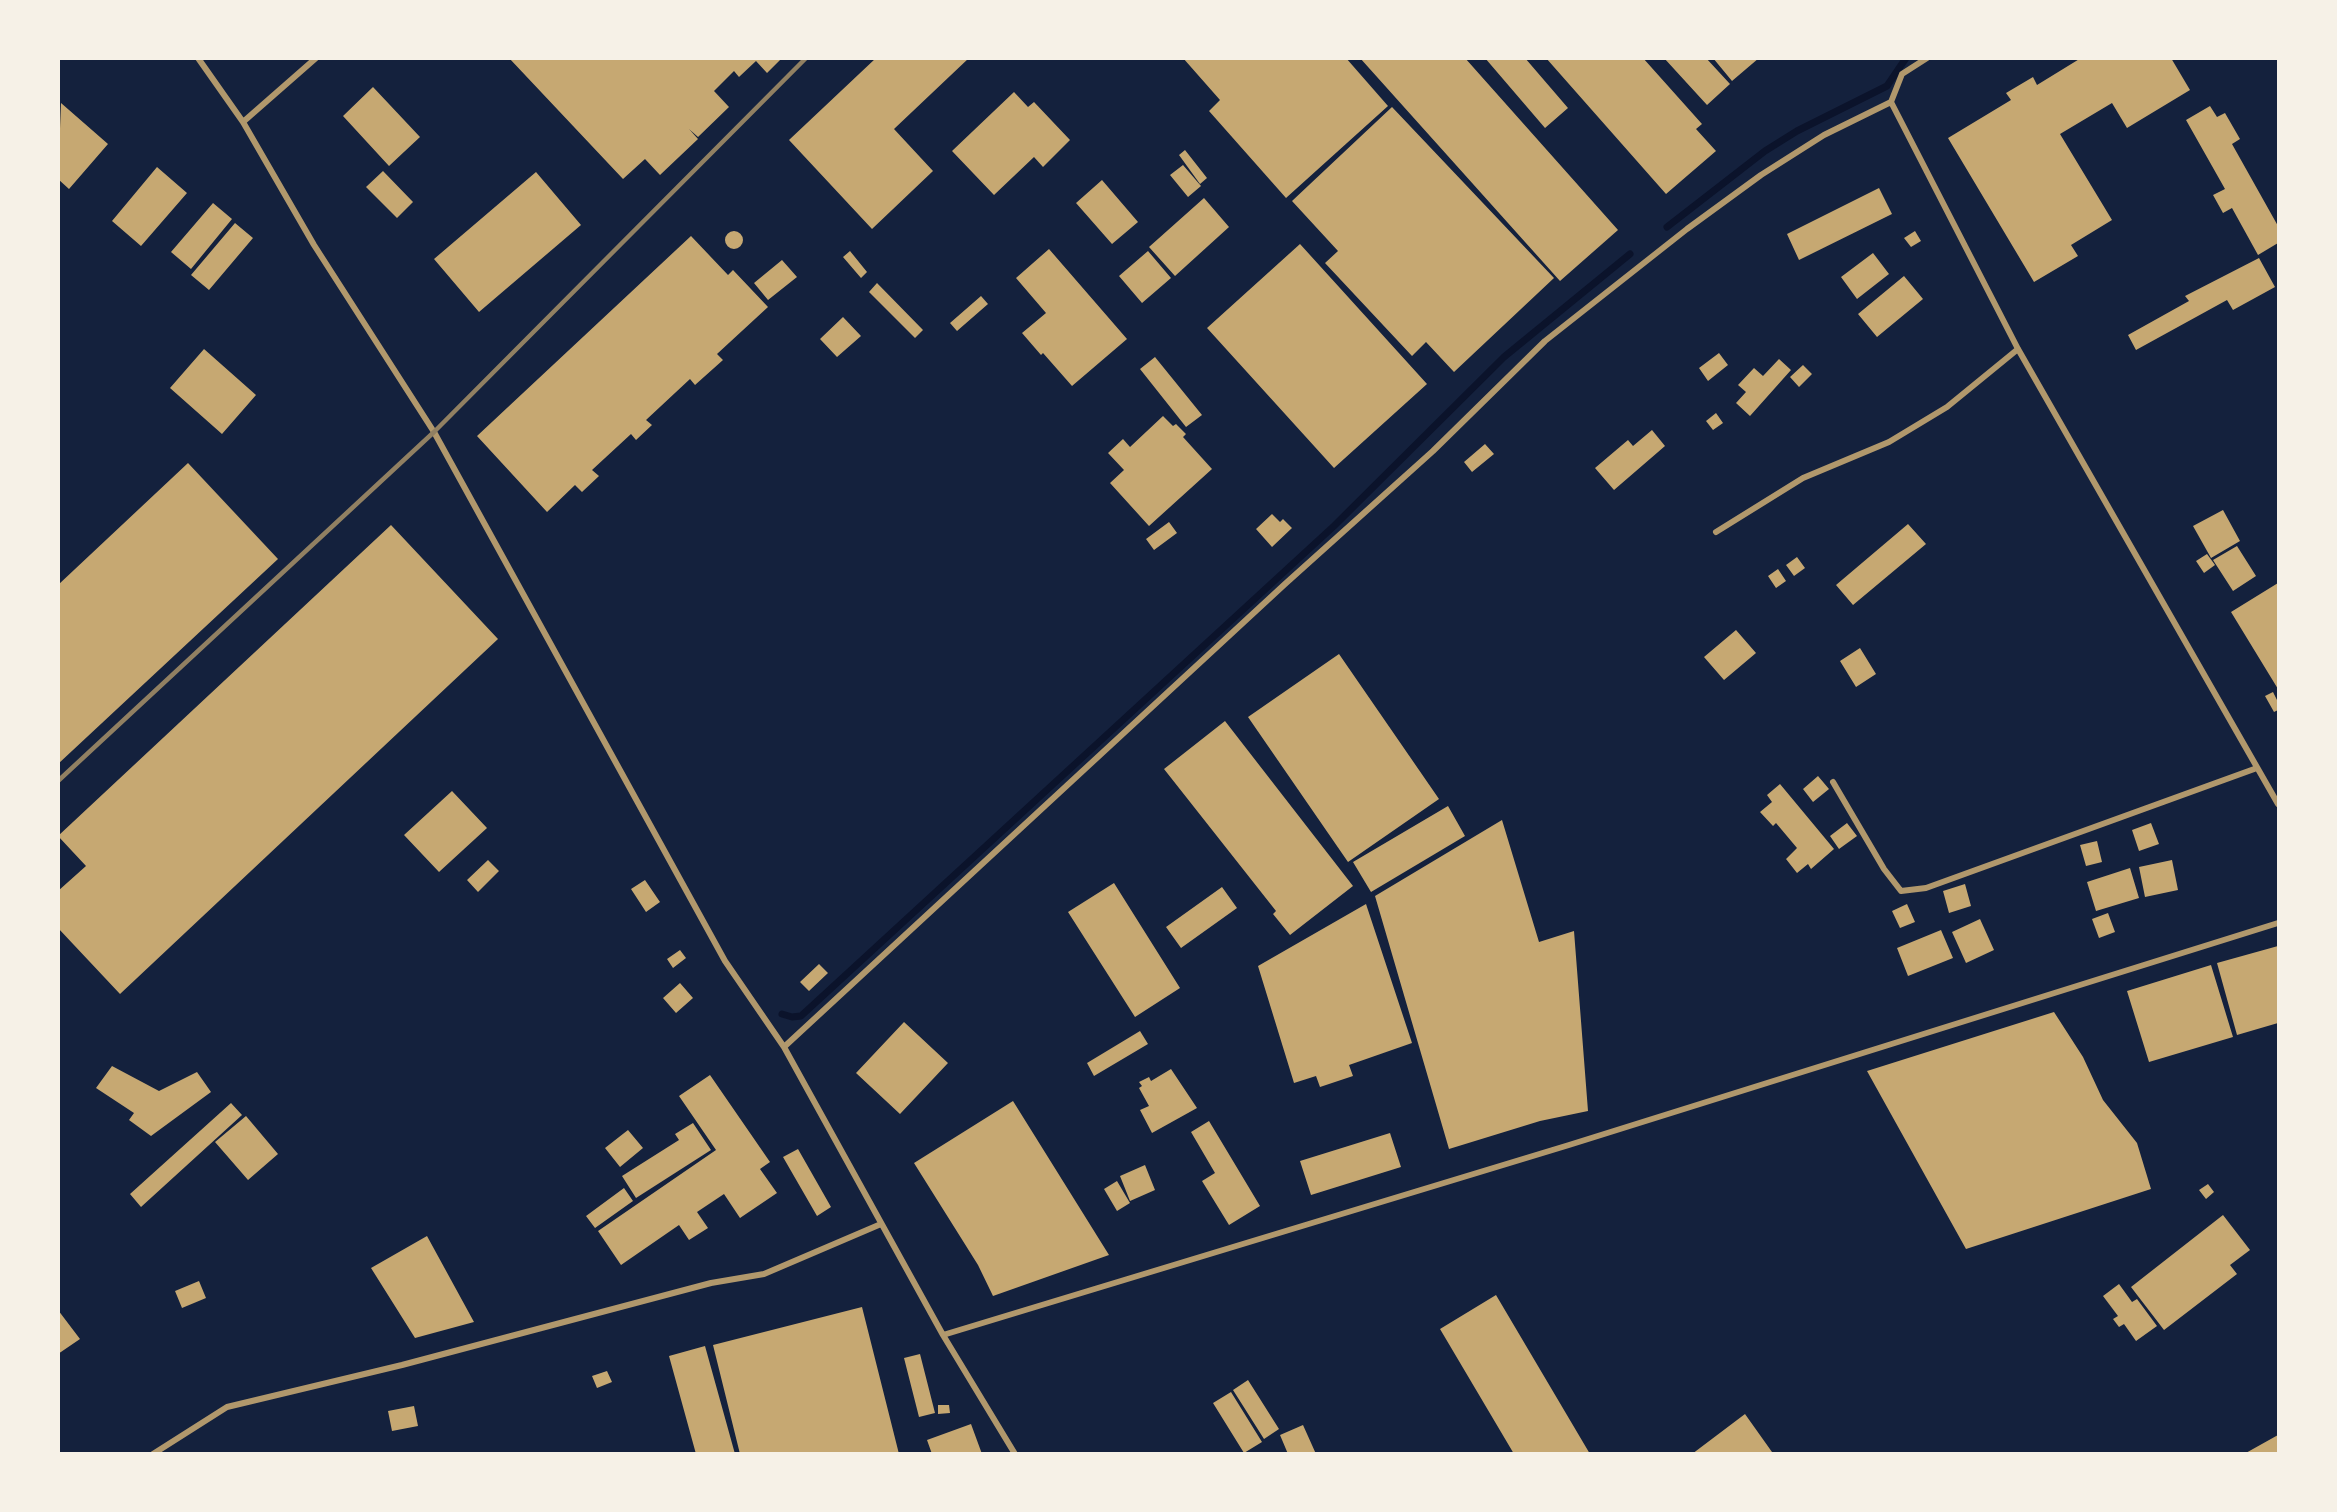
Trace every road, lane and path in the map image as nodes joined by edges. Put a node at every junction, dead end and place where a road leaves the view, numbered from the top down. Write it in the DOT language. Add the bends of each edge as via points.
graph roads {
  1 [pos="198,58"];
  2 [pos="316,58"];
  3 [pos="1927,58"];
  4 [pos="1891,102"];
  5 [pos="243,122"];
  6 [pos="2018,349"];
  7 [pos="1716,532"];
  8 [pos="2257,768"];
  9 [pos="1833,782"];
  10 [pos="2278,804"];
  11 [pos="2278,923"];
  12 [pos="784,1047"];
  13 [pos="881,1224"];
  14 [pos="943,1335"];
  15 [pos="153,1454"];
  16 [pos="1015,1454"];
  1 -- 5 [label="street"];
  2 -- 5 [label="street"];
  3 -- 4 [label="street" via="1902,74"];
  4 -- 6 [label="street"];
  4 -- 12 [label="street" via="1824,135 1761,175 1545,341 1433,451"];
  5 -- 12 [label="street" via="314,245 434,432 725,961"];
  6 -- 7 [label="street" via="1947,406 1889,442 1803,478"];
  6 -- 8 [label="street"];
  8 -- 9 [label="street" via="1935,885 1901,891"];
  8 -- 10 [label="street"];
  11 -- 14 [label="street" via="1569,1145"];
  12 -- 13 [label="street"];
  13 -- 14 [label="street"];
  13 -- 15 [label="street" via="764,1274 711,1283 227,1407"];
  14 -- 16 [label="street"];
}
